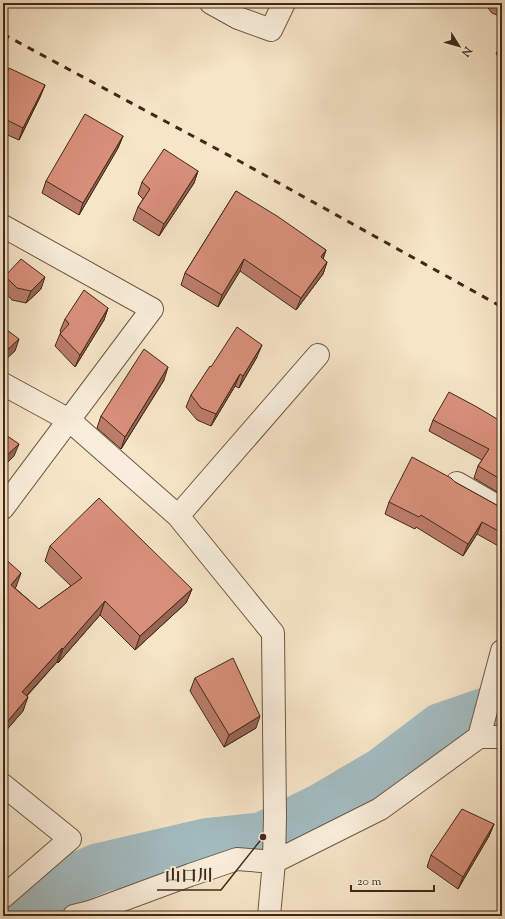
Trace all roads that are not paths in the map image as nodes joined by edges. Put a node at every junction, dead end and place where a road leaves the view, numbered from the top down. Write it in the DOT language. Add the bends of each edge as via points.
graph roads {
  1 [pos="211,3"];
  2 [pos="284,3"];
  3 [pos="3,226"];
  4 [pos="318,355"];
  5 [pos="3,384"];
  6 [pos="69,420"];
  7 [pos="458,483"];
  8 [pos="3,508"];
  9 [pos="502,509"];
  10 [pos="178,516"];
  11 [pos="502,651"];
  12 [pos="479,736"];
  13 [pos="502,737"];
  14 [pos="3,785"];
  15 [pos="274,862"];
  16 [pos="3,897"];
  17 [pos="85,915"];
  18 [pos="269,916"];
  1 -- 2 [label="street" via="238,18 271,30"];
  3 -- 6 [label="street" via="152,309"];
  4 -- 10 [label="street"];
  5 -- 6 [label="street"];
  6 -- 8 [label="street"];
  6 -- 10 [label="street"];
  7 -- 9 [label="street"];
  10 -- 15 [label="street" via="273,633"];
  11 -- 12 [label="street"];
  12 -- 13 [label="street"];
  12 -- 15 [label="street" via="380,809"];
  14 -- 16 [label="street" via="70,839"];
  15 -- 17 [label="street" via="237,858"];
  15 -- 18 [label="street"];
}
